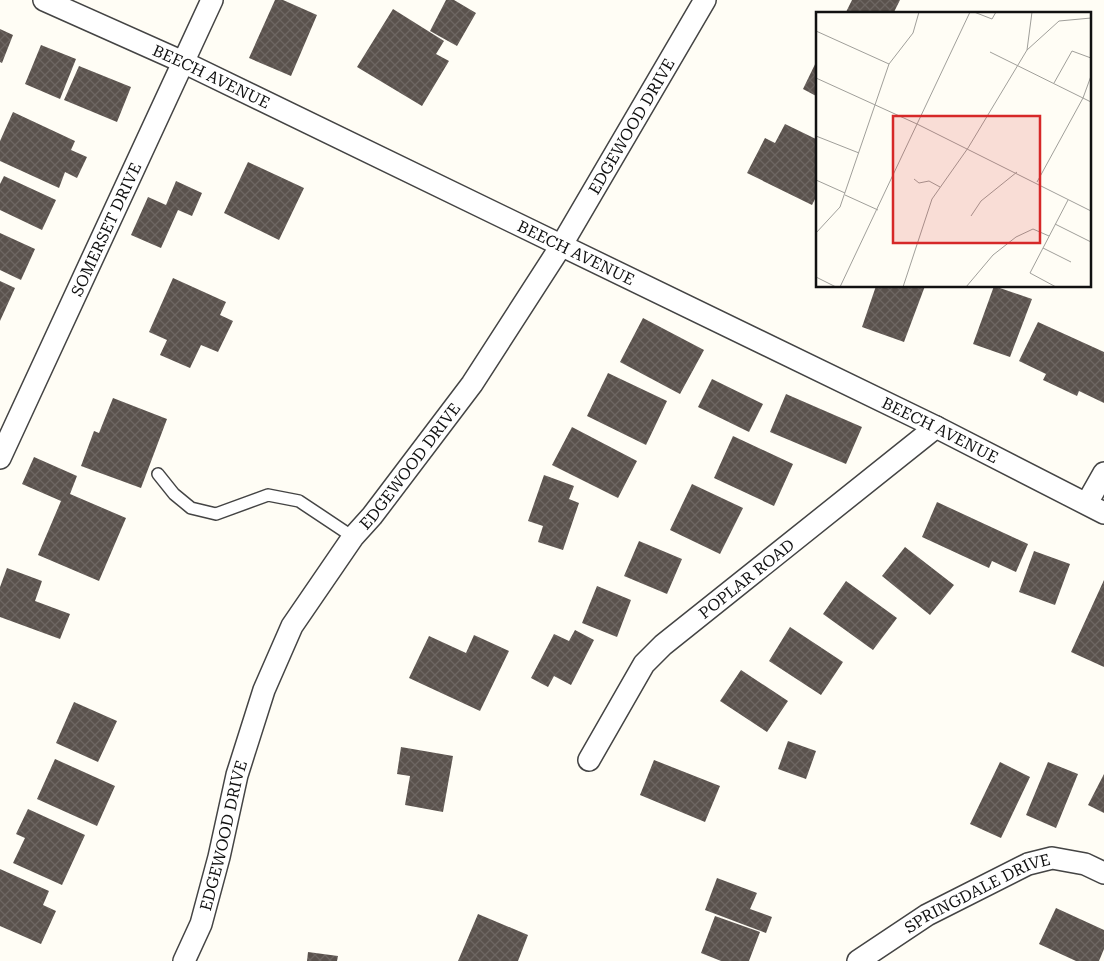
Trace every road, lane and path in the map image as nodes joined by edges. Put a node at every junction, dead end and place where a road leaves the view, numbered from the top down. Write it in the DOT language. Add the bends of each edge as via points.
graph roads {
  1 [pos="44,0"];
  2 [pos="212,0"];
  3 [pos="705,0"];
  4 [pos="183,62"];
  5 [pos="562,246"];
  6 [pos="936,427"];
  7 [pos="0,458"];
  8 [pos="1104,473"];
  9 [pos="158,474"];
  10 [pos="1096,508"];
  11 [pos="353,537"];
  12 [pos="589,760"];
  13 [pos="1104,873"];
  14 [pos="184,961"];
  15 [pos="858,961"];
  1 -- 4 [label="street, BEECH AVENUE"];
  2 -- 4 [label="street, SOMERSET DRIVE"];
  3 -- 5 [label="street, EDGEWOOD DRIVE"];
  4 -- 5 [label="street, BEECH AVENUE"];
  4 -- 7 [label="street, SOMERSET DRIVE"];
  5 -- 6 [label="street, BEECH AVENUE"];
  5 -- 11 [label="street, EDGEWOOD DRIVE" via="472,384"];
  6 -- 10 [label="street, BEECH AVENUE"];
  6 -- 12 [label="street, POPLAR ROAD" via="663,645 644,664"];
  8 -- 10 [label="street"];
  9 -- 11 [label="lane" via="191,508 216,514 268,495 299,501"];
  11 -- 14 [label="street, EDGEWOOD DRIVE" via="292,626 264,690 237,775 201,924"];
  13 -- 15 [label="street, SPRINGDALE DRIVE" via="1085,864 1052,858 1028,864 927,915"];
}
